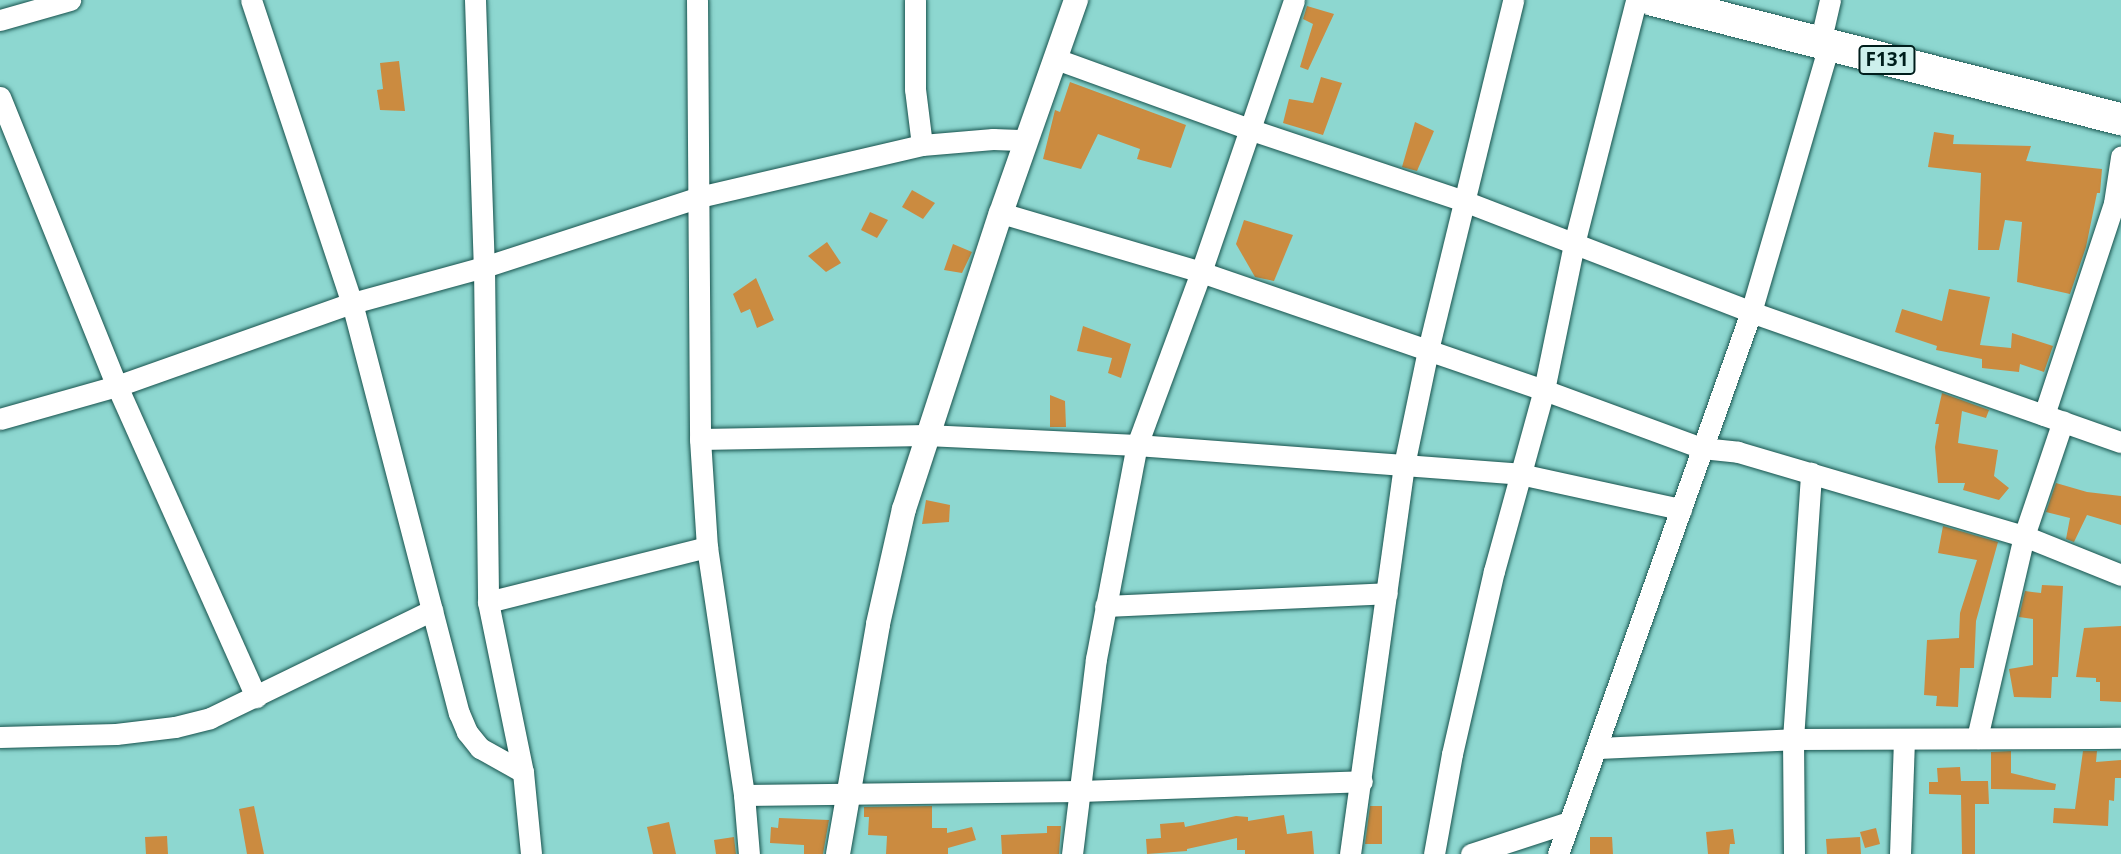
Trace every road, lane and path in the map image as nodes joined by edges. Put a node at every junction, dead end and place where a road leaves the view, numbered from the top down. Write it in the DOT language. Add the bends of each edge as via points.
graph roads {
  1 [pos="70,0"];
  2 [pos="251,0"];
  3 [pos="475,0"];
  4 [pos="697,0"];
  5 [pos="915,0"];
  6 [pos="1076,0"];
  7 [pos="1294,0"];
  8 [pos="1513,0"];
  9 [pos="1636,0"];
  10 [pos="1653,0"];
  11 [pos="1728,0"];
  12 [pos="0,20"];
  13 [pos="1828,23"];
  14 [pos="1056,59"];
  15 [pos="0,97"];
  16 [pos="2121,100"];
  17 [pos="2121,119"];
  18 [pos="1249,130"];
  19 [pos="1026,140"];
  20 [pos="922,145"];
  21 [pos="2121,157"];
  22 [pos="699,197"];
  23 [pos="1464,201"];
  24 [pos="1001,213"];
  25 [pos="1574,244"];
  26 [pos="484,267"];
  27 [pos="1201,272"];
  28 [pos="352,303"];
  29 [pos="1751,312"];
  30 [pos="1428,349"];
  31 [pos="117,386"];
  32 [pos="1544,390"];
  33 [pos="2053,418"];
  34 [pos="0,419"];
  35 [pos="926,435"];
  36 [pos="700,439"];
  37 [pos="2121,442"];
  38 [pos="1137,445"];
  39 [pos="1702,448"];
  40 [pos="1404,465"];
  41 [pos="1811,473"];
  42 [pos="1520,474"];
  43 [pos="1681,509"];
  44 [pos="2024,536"];
  45 [pos="707,547"];
  46 [pos="2121,575"];
  47 [pos="1387,593"];
  48 [pos="488,601"];
  49 [pos="1105,606"];
  50 [pos="432,610"];
  51 [pos="256,697"];
  52 [pos="0,737"];
  53 [pos="1904,738"];
  54 [pos="1977,738"];
  55 [pos="2121,738"];
  56 [pos="1793,739"];
  57 [pos="1598,748"];
  58 [pos="523,772"];
  59 [pos="1362,781"];
  60 [pos="1080,791"];
  61 [pos="848,794"];
  62 [pos="744,795"];
  63 [pos="1569,822"];
  64 [pos="531,854"];
  65 [pos="749,854"];
  66 [pos="838,854"];
  67 [pos="1072,854"];
  68 [pos="1350,854"];
  69 [pos="1434,854"];
  70 [pos="1471,854"];
  71 [pos="1558,854"];
  72 [pos="1794,854"];
  73 [pos="1900,854"];
  1 -- 12 [label="street"];
  2 -- 28 [label="street"];
  3 -- 26 [label="street"];
  4 -- 22 [label="street"];
  5 -- 20 [label="street" via="915,89"];
  6 -- 14 [label="street"];
  7 -- 18 [label="street"];
  8 -- 23 [label="street"];
  9 -- 25 [label="street"];
  10 -- 13 [label="main road, F131"];
  11 -- 13 [label="main road, F131"];
  13 -- 16 [label="main road, F131"];
  13 -- 17 [label="main road, F131"];
  13 -- 29 [label="street"];
  14 -- 18 [label="street"];
  14 -- 19 [label="street"];
  15 -- 31 [label="street"];
  18 -- 23 [label="street"];
  18 -- 27 [label="street"];
  19 -- 20 [label="street"];
  19 -- 24 [label="street"];
  20 -- 22 [label="street"];
  21 -- 33 [label="street" via="2114,203"];
  22 -- 26 [label="street"];
  22 -- 36 [label="street"];
  23 -- 25 [label="street"];
  23 -- 30 [label="street"];
  24 -- 27 [label="street"];
  24 -- 35 [label="street"];
  25 -- 29 [label="street"];
  25 -- 32 [label="street"];
  26 -- 28 [label="street"];
  26 -- 48 [label="street"];
  27 -- 30 [label="street"];
  27 -- 38 [label="street"];
  28 -- 31 [label="street"];
  28 -- 50 [label="street"];
  29 -- 33 [label="street"];
  29 -- 39 [label="street"];
  30 -- 32 [label="street"];
  30 -- 40 [label="street"];
  31 -- 34 [label="street"];
  31 -- 51 [label="street"];
  32 -- 39 [label="street"];
  32 -- 42 [label="street"];
  33 -- 37 [label="street"];
  33 -- 44 [label="street"];
  35 -- 36 [label="street"];
  35 -- 38 [label="street"];
  35 -- 61 [label="street" via="878,624"];
  36 -- 45 [label="street"];
  38 -- 40 [label="street"];
  38 -- 49 [label="street"];
  39 -- 41 [label="street" via="1738,452"];
  39 -- 43 [label="street"];
  40 -- 42 [label="street"];
  40 -- 47 [label="street"];
  41 -- 44 [label="street"];
  41 -- 56 [label="street"];
  42 -- 43 [label="street"];
  42 -- 69 [label="street" via="1467,688"];
  43 -- 57 [label="street"];
  44 -- 46 [label="street"];
  44 -- 54 [label="street"];
  45 -- 48 [label="street"];
  45 -- 62 [label="street"];
  47 -- 49 [label="street"];
  47 -- 59 [label="street"];
  48 -- 58 [label="street"];
  49 -- 60 [label="street"];
  50 -- 51 [label="street"];
  50 -- 58 [label="street" via="467,732 480,748"];
  51 -- 52 [label="street" via="210,718 175,727 116,734"];
  53 -- 54 [label="street"];
  53 -- 56 [label="street"];
  53 -- 73 [label="street"];
  54 -- 55 [label="street"];
  56 -- 57 [label="street"];
  56 -- 72 [label="street"];
  57 -- 63 [label="street"];
  58 -- 64 [label="street"];
  59 -- 60 [label="street"];
  59 -- 68 [label="street"];
  60 -- 61 [label="street"];
  60 -- 67 [label="street"];
  61 -- 62 [label="street"];
  61 -- 66 [label="street"];
  62 -- 65 [label="street"];
  63 -- 70 [label="street"];
  63 -- 71 [label="street"];
}
